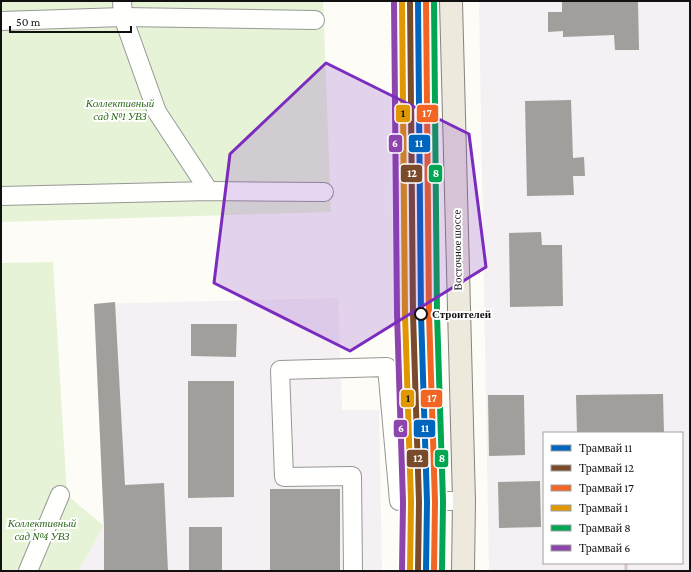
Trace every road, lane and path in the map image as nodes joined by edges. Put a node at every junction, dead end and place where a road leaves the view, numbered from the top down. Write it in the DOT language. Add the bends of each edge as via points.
graph roads {
  1 [pos="451,1"];
  2 [pos="123,9"];
  3 [pos="315,20"];
  4 [pos="1,21"];
  5 [pos="209,191"];
  6 [pos="324,192"];
  7 [pos="1,196"];
  8 [pos="60,495"];
  9 [pos="464,501"];
  10 [pos="28,571"];
  11 [pos="353,571"];
  12 [pos="463,571"];
  1 -- 9 [label="main road, Восточное шоссе"];
  2 -- 3 [label="lane"];
  2 -- 4 [label="lane"];
  2 -- 5 [label="lane" via="157,112"];
  5 -- 6 [label="lane"];
  5 -- 7 [label="lane"];
  8 -- 10 [label="lane"];
  9 -- 11 [label="lane" via="398,501 387,368 280,370 284,477 352,476"];
  9 -- 12 [label="main road, Восточное шоссе"];
}
